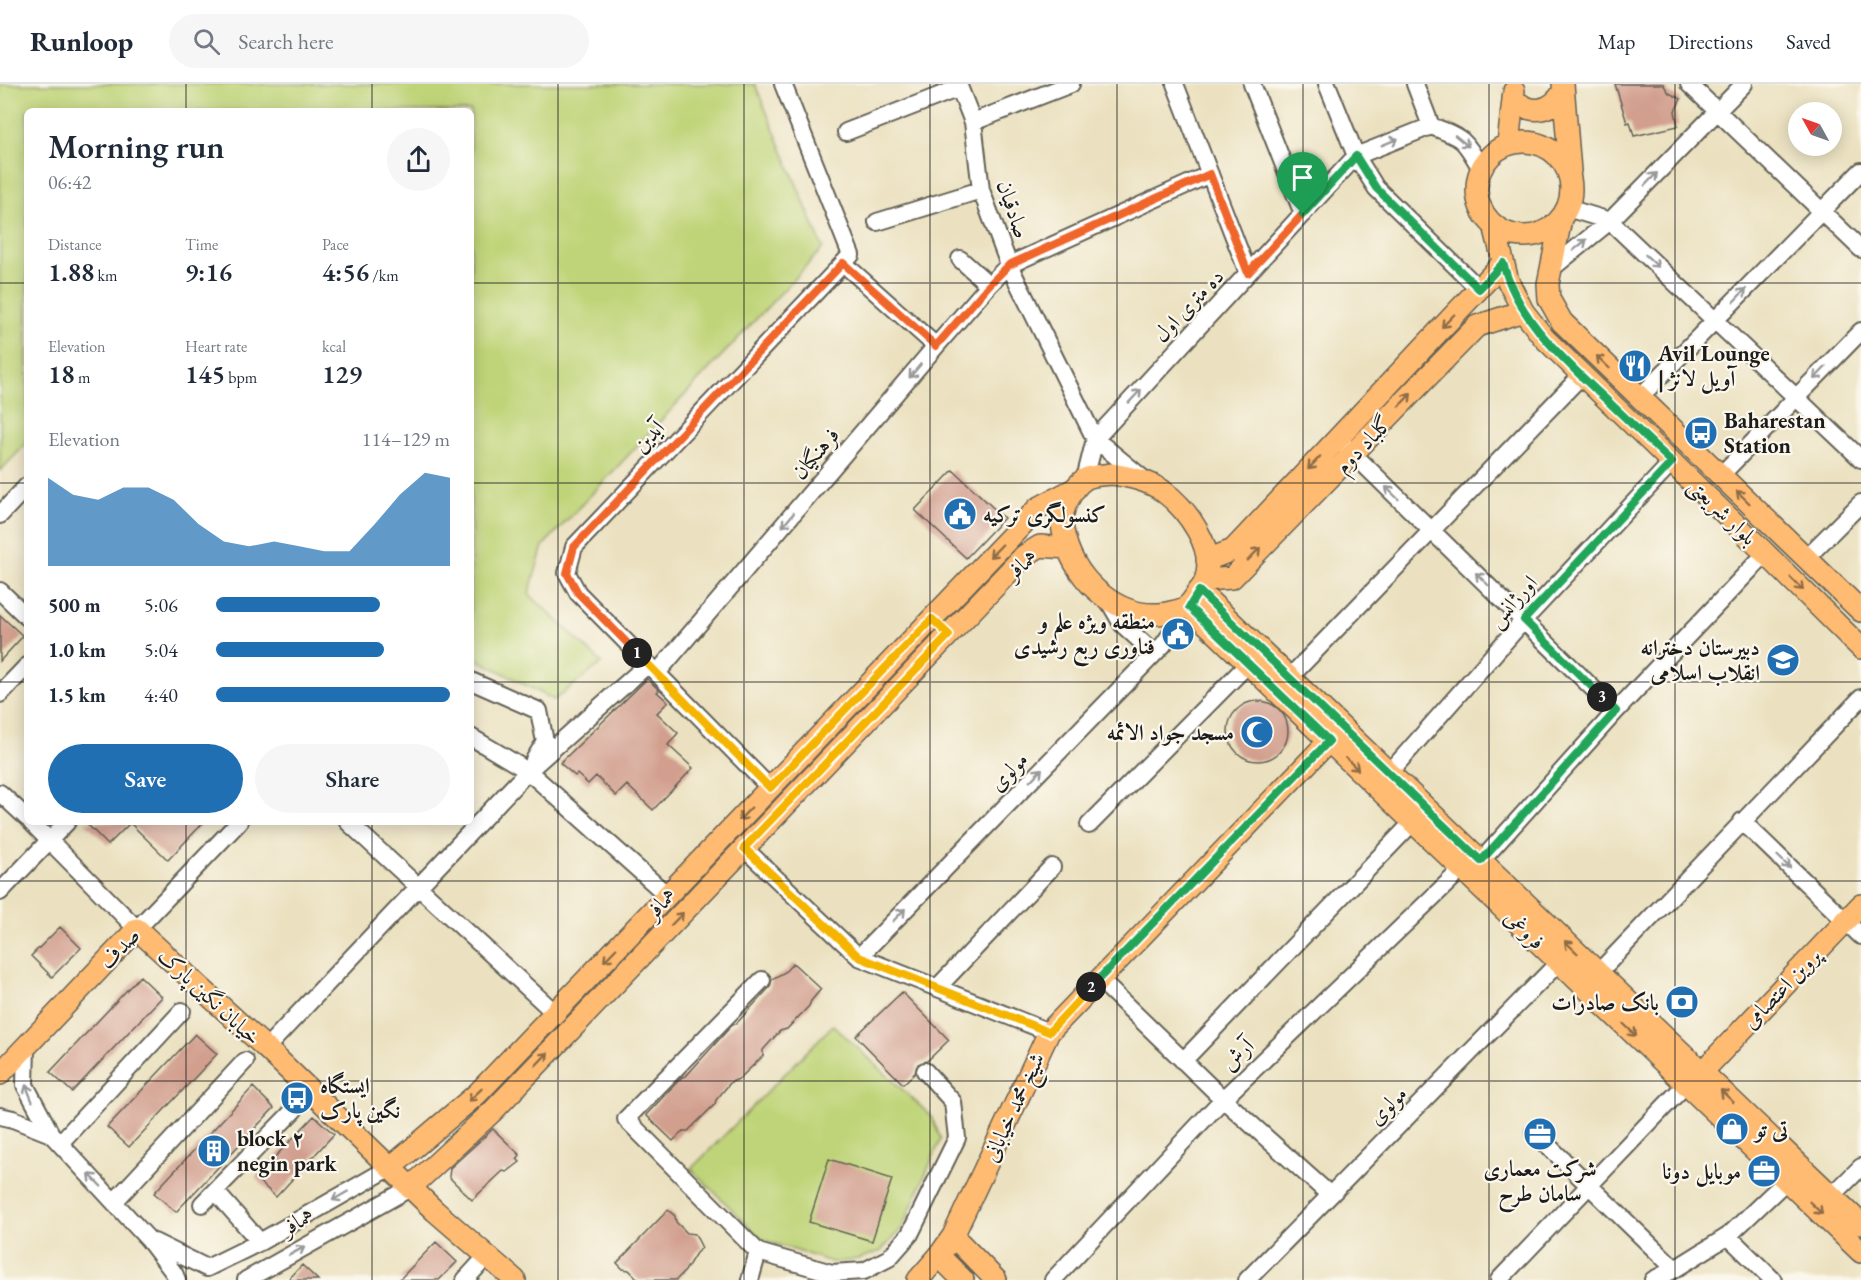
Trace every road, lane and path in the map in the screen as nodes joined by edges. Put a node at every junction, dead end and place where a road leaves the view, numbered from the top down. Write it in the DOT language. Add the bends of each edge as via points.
graph roads {
  1 [pos="783,84"];
  2 [pos="1071,84"];
  3 [pos="1175,84"];
  4 [pos="1252,84"];
  5 [pos="1327,84"];
  6 [pos="1415,84"];
  7 [pos="1689,84"];
  8 [pos="1744,84"];
  9 [pos="959,86"];
  10 [pos="1563,88"];
  11 [pos="1514,91"];
  12 [pos="1718,111"];
  13 [pos="973,122"];
  14 [pos="1431,126"];
  15 [pos="846,132"];
  16 [pos="1508,144"];
  17 [pos="1356,156"];
  18 [pos="1481,169"];
  19 [pos="1861,171"];
  20 [pos="1210,174"];
  21 [pos="1571,184"];
  22 [pos="981,190"];
  23 [pos="1821,211"];
  24 [pos="1564,213"];
  25 [pos="1303,214"];
  26 [pos="1610,221"];
  27 [pos="877,222"];
  28 [pos="1494,225"];
  29 [pos="1861,249"];
  30 [pos="960,259"];
  31 [pos="843,263"];
  32 [pos="1503,263"];
  33 [pos="1009,265"];
  34 [pos="1551,269"];
  35 [pos="1248,273"];
  36 [pos="989,285"];
  37 [pos="1479,289"];
  38 [pos="1523,311"];
  39 [pos="1715,321"];
  40 [pos="1861,331"];
  41 [pos="936,346"];
  42 [pos="1415,356"];
  43 [pos="1432,372"];
  44 [pos="1581,376"];
  45 [pos="1640,398"];
  46 [pos="1796,398"];
  47 [pos="1336,438"];
  48 [pos="1095,439"];
  49 [pos="1353,454"];
  50 [pos="1861,459"];
  51 [pos="1672,462"];
  52 [pos="1721,475"];
  53 [pos="1148,482"];
  54 [pos="1079,484"];
  55 [pos="24,489"];
  56 [pos="1861,502"];
  57 [pos="0,515"];
  58 [pos="1775,528"];
  59 [pos="1431,531"];
  60 [pos="1067,548"];
  61 [pos="1762,549"];
  62 [pos="1806,558"];
  63 [pos="1196,590"];
  64 [pos="0,591"];
  65 [pos="1107,598"];
  66 [pos="1861,611"];
  67 [pos="24,614"];
  68 [pos="932,619"];
  69 [pos="1524,620"];
  70 [pos="949,635"];
  71 [pos="1861,648"];
  72 [pos="1154,653"];
  73 [pos="1248,664"];
  74 [pos="24,669"];
  75 [pos="653,669"];
  76 [pos="1289,678"];
  77 [pos="474,682"];
  78 [pos="0,694"];
  79 [pos="1861,698"];
  80 [pos="1616,711"];
  81 [pos="474,739"];
  82 [pos="1329,741"];
  83 [pos="528,771"];
  84 [pos="1389,773"];
  85 [pos="770,788"];
  86 [pos="0,793"];
  87 [pos="24,815"];
  88 [pos="1742,821"];
  89 [pos="1413,822"];
  90 [pos="34,825"];
  91 [pos="64,825"];
  92 [pos="236,825"];
  93 [pos="351,825"];
  94 [pos="1089,825"];
  95 [pos="50,840"];
  96 [pos="744,848"];
  97 [pos="1471,865"];
  98 [pos="1052,867"];
  99 [pos="418,887"];
  100 [pos="0,892"];
  101 [pos="667,895"];
  102 [pos="1861,905"];
  103 [pos="1846,921"];
  104 [pos="137,929"];
  105 [pos="1861,936"];
  106 [pos="859,957"];
  107 [pos="1559,962"];
  108 [pos="1598,973"];
  109 [pos="1098,979"];
  110 [pos="762,980"];
  111 [pos="938,987"];
  112 [pos="182,1011"];
  113 [pos="555,1013"];
  114 [pos="572,1029"];
  115 [pos="1049,1032"];
  116 [pos="26,1047"];
  117 [pos="266,1048"];
  118 [pos="245,1061"];
  119 [pos="1183,1061"];
  120 [pos="926,1071"];
  121 [pos="0,1074"];
  122 [pos="1694,1078"];
  123 [pos="1223,1099"];
  124 [pos="294,1110"];
  125 [pos="0,1116"];
  126 [pos="1533,1132"];
  127 [pos="55,1139"];
  128 [pos="391,1167"];
  129 [pos="1861,1167"];
  130 [pos="1787,1180"];
  131 [pos="1589,1186"];
  132 [pos="410,1188"];
  133 [pos="215,1191"];
  134 [pos="1330,1195"];
  135 [pos="1832,1196"];
  136 [pos="115,1201"];
  137 [pos="202,1204"];
  138 [pos="1861,1224"];
  139 [pos="953,1236"];
  140 [pos="1728,1236"];
  141 [pos="148,1239"];
  142 [pos="260,1242"];
  143 [pos="758,1252"];
  144 [pos="1861,1252"];
  145 [pos="487,1256"];
  146 [pos="939,1256"];
  147 [pos="1675,1269"];
  148 [pos="177,1280"];
  149 [pos="246,1280"];
  150 [pos="465,1280"];
  151 [pos="515,1280"];
  152 [pos="750,1280"];
  153 [pos="918,1280"];
  154 [pos="963,1280"];
  155 [pos="996,1280"];
  156 [pos="1053,1280"];
  157 [pos="1247,1280"];
  158 [pos="1499,1280"];
  159 [pos="1653,1280"];
  160 [pos="1773,1280"];
  1 -- 31 [label="street" via="851,255"];
  2 -- 13 [label="street"];
  3 -- 20 [label="street"];
  4 -- 25 [label="street"];
  5 -- 17 [label="street"];
  6 -- 14 [label="street"];
  7 -- 12 [label="street"];
  8 -- 12 [label="street"];
  9 -- 13 [label="street, صادقیان"];
  9 -- 15 [label="street"];
  10 -- 11 [label="main road" via="1558,100 1544,109 1527,109"];
  10 -- 21 [label="main road"];
  11 -- 16 [label="main road"];
  12 -- 23 [label="street"];
  26 -- 12 [label="street, one-way"];
  13 -- 22 [label="street, صادقیان"];
  17 -- 14 [label="street, ده متری اول, one-way"];
  14 -- 18 [label="street, one-way" via="1461,139 1470,147"];
  16 -- 18 [label="main road"];
  16 -- 21 [label="main road" via="1520,141 1544,145 1563,161"];
  17 -- 25 [label="street, ده متری اول"];
  17 -- 37 [label="street" via="1376,188"];
  18 -- 28 [label="main road" via="1478,199"];
  19 -- 23 [label="street"];
  20 -- 33 [label="street"];
  20 -- 35 [label="street"];
  21 -- 24 [label="main road"];
  22 -- 27 [label="street"];
  22 -- 33 [label="street, صادقیان"];
  23 -- 29 [label="street"];
  39 -- 23 [label="street, one-way"];
  24 -- 26 [label="street"];
  24 -- 28 [label="main road" via="1552,227 1529,236 1504,232"];
  24 -- 34 [label="main road, بلوار شریعتى"];
  25 -- 35 [label="street, ده متری اول"];
  34 -- 26 [label="street, one-way"];
  26 -- 39 [label="street, one-way"];
  28 -- 32 [label="main road, بلوار شریعتى"];
  30 -- 36 [label="street"];
  31 -- 41 [label="street"];
  31 -- 75 [label="street, آیدین" via="574,547 567,573 578,593"];
  32 -- 37 [label="main road, گلباد دوم"];
  32 -- 38 [label="main road, بلوار شریعتى"];
  33 -- 36 [label="street, فرهنگیان"];
  33 -- 48 [label="street, صادقیان"];
  45 -- 34 [label="main road, بلوار شریعتى, one-way" via="1562,322 1549,299"];
  48 -- 35 [label="street, ده متری اول, one-way"];
  36 -- 41 [label="street, فرهنگیان"];
  37 -- 42 [label="main road, گلباد دوم, one-way"];
  38 -- 43 [label="main road, گلباد دوم" via="1477,326"];
  38 -- 44 [label="main road, بلوار شریعتى"];
  39 -- 45 [label="street"];
  39 -- 46 [label="street"];
  40 -- 46 [label="street, one-way"];
  41 -- 75 [label="street, فرهنگیان, one-way"];
  42 -- 43 [label="main road"];
  42 -- 47 [label="main road, گلباد دوم"];
  49 -- 43 [label="main road, گلباد دوم, one-way"];
  44 -- 51 [label="main road, بلوار شریعتى"];
  44 -- 59 [label="street"];
  45 -- 52 [label="main road, بلوار شریعتى"];
  46 -- 50 [label="street"];
  46 -- 52 [label="street"];
  47 -- 49 [label="street"];
  47 -- 63 [label="main road, گلباد دوم, one-way"];
  48 -- 53 [label="street"];
  48 -- 54 [label="street"];
  59 -- 49 [label="street, one-way"];
  63 -- 49 [label="main road, گلباد دوم, one-way" via="1232,578"];
  51 -- 61 [label="main road, بلوار شریعتى"];
  51 -- 69 [label="street, اورژانس"];
  58 -- 52 [label="main road, بلوار شریعتى, one-way"];
  53 -- 54 [label="main road" via="1112,474"];
  53 -- 63 [label="main road" via="1195,525"];
  54 -- 60 [label="main road" via="1063,508 1062,529"];
  54 -- 68 [label="main road, همافر, one-way" via="1038,508"];
  55 -- 57 [label="street"];
  56 -- 62 [label="street"];
  58 -- 61 [label="main road"];
  58 -- 62 [label="main road, بلوار شریعتى"];
  69 -- 59 [label="street, one-way"];
  59 -- 76 [label="street"];
  60 -- 65 [label="main road" via="1084,577"];
  60 -- 70 [label="main road, همافر" via="1040,546 1024,556"];
  61 -- 71 [label="main road, بلوار شریعتى, one-way"];
  61 -- 80 [label="street, آرش"];
  62 -- 66 [label="main road, بلوار شریعتى"];
  63 -- 65 [label="main road" via="1157,615 1138,612"];
  63 -- 72 [label="street, مولوی" via="1171,636"];
  63 -- 73 [label="main road, فروغى"];
  63 -- 76 [label="main road, فروغى"];
  64 -- 67 [label="street"];
  65 -- 72 [label="street" via="1122,624"];
  68 -- 70 [label="main road"];
  68 -- 85 [label="main road, همافر"];
  69 -- 80 [label="street"];
  69 -- 84 [label="street, اورژانس"];
  70 -- 96 [label="main road, همافر"];
  106 -- 72 [label="street, مولوی, one-way"];
  73 -- 82 [label="main road, فروغى"];
  73 -- 94 [label="street"];
  74 -- 78 [label="street"];
  75 -- 83 [label="street, فرهنگیان"];
  75 -- 85 [label="street, آیدین"];
  76 -- 84 [label="main road, فروغى"];
  77 -- 83 [label="street" via="539,711 544,742"];
  79 -- 88 [label="street"];
  80 -- 97 [label="street, آرش"];
  81 -- 83 [label="street"];
  82 -- 89 [label="main road, فروغى, one-way"];
  82 -- 109 [label="main road, شیخ محمد خیابانی"];
  83 -- 99 [label="street"];
  83 -- 101 [label="street"];
  84 -- 97 [label="main road, فروغى"];
  85 -- 101 [label="main road, همافر, one-way"];
  86 -- 87 [label="street"];
  88 -- 103 [label="street, one-way"];
  88 -- 108 [label="street"];
  89 -- 97 [label="main road, فروغى"];
  89 -- 119 [label="street"];
  90 -- 95 [label="street, خیابان نگین پارک"];
  91 -- 95 [label="street"];
  92 -- 104 [label="street, صدف"];
  93 -- 99 [label="street"];
  95 -- 100 [label="street"];
  95 -- 104 [label="street, خیابان نگین پارک"];
  96 -- 106 [label="street"];
  114 -- 96 [label="main road, همافر, one-way"];
  97 -- 107 [label="main road, فروغى"];
  108 -- 97 [label="main road, فروغى, one-way"];
  97 -- 123 [label="street, آرش"];
  98 -- 111 [label="street"];
  99 -- 113 [label="street"];
  99 -- 117 [label="street"];
  101 -- 113 [label="main road, همافر, one-way"];
  102 -- 103 [label="main road, پروین اعتصامى"];
  103 -- 105 [label="street"];
  103 -- 122 [label="main road, پروین اعتصامى"];
  104 -- 116 [label="main road, صدف"];
  104 -- 117 [label="main road, خیابان نگین پارک"];
  106 -- 111 [label="street"];
  107 -- 122 [label="main road, فروغى, one-way"];
  107 -- 134 [label="street, مولوی"];
  108 -- 122 [label="main road, فروغى"];
  109 -- 115 [label="main road, شیخ محمد خیابانی"];
  109 -- 119 [label="street"];
  110 -- 143 [label="street" via="626,1119"];
  111 -- 115 [label="street"];
  112 -- 127 [label="street"];
  113 -- 114 [label="main road"];
  113 -- 128 [label="main road, همافر, one-way" via="477,1094"];
  132 -- 114 [label="main road, همافر, one-way" via="493,1111"];
  115 -- 139 [label="main road, شیخ محمد خیابانی"];
  116 -- 121 [label="main road, صدف"];
  127 -- 116 [label="street, one-way" via="25,1085"];
  117 -- 128 [label="main road, خیابان نگین پارک"];
  118 -- 136 [label="street"];
  119 -- 123 [label="street"];
  120 -- 143 [label="street" via="953,1102 957,1138 910,1234 889,1258 864,1271 832,1273"];
  122 -- 130 [label="main road, فروغى"];
  122 -- 131 [label="street"];
  135 -- 122 [label="main road, فروغى, one-way"];
  123 -- 134 [label="street"];
  123 -- 156 [label="street, آرش"];
  124 -- 133 [label="street"];
  125 -- 127 [label="street"];
  126 -- 131 [label="street"];
  136 -- 127 [label="street, one-way"];
  128 -- 132 [label="main road, خیابان نگین پارک"];
  128 -- 142 [label="street, همافر, one-way"];
  129 -- 135 [label="street"];
  130 -- 140 [label="street"];
  130 -- 144 [label="main road, فروغى, one-way"];
  131 -- 147 [label="street"];
  131 -- 158 [label="street"];
  132 -- 145 [label="main road, خیابان نگین پارک"];
  149 -- 132 [label="street, همافر, one-way"];
  133 -- 137 [label="street"];
  133 -- 142 [label="street"];
  134 -- 157 [label="street, مولوی"];
  135 -- 138 [label="main road, فروغى"];
  136 -- 141 [label="street"];
  139 -- 146 [label="main road, شیخ محمد خیابانی"];
  139 -- 155 [label="main road"];
  140 -- 147 [label="street"];
  140 -- 160 [label="street"];
  141 -- 142 [label="street, همافر" via="207,1268"];
  141 -- 148 [label="street"];
  143 -- 152 [label="street"];
  145 -- 150 [label="street"];
  145 -- 151 [label="main road, خیابان نگین پارک"];
  146 -- 153 [label="main road, شیخ محمد خیابانی"];
  146 -- 154 [label="main road"];
  147 -- 159 [label="street"];
}
